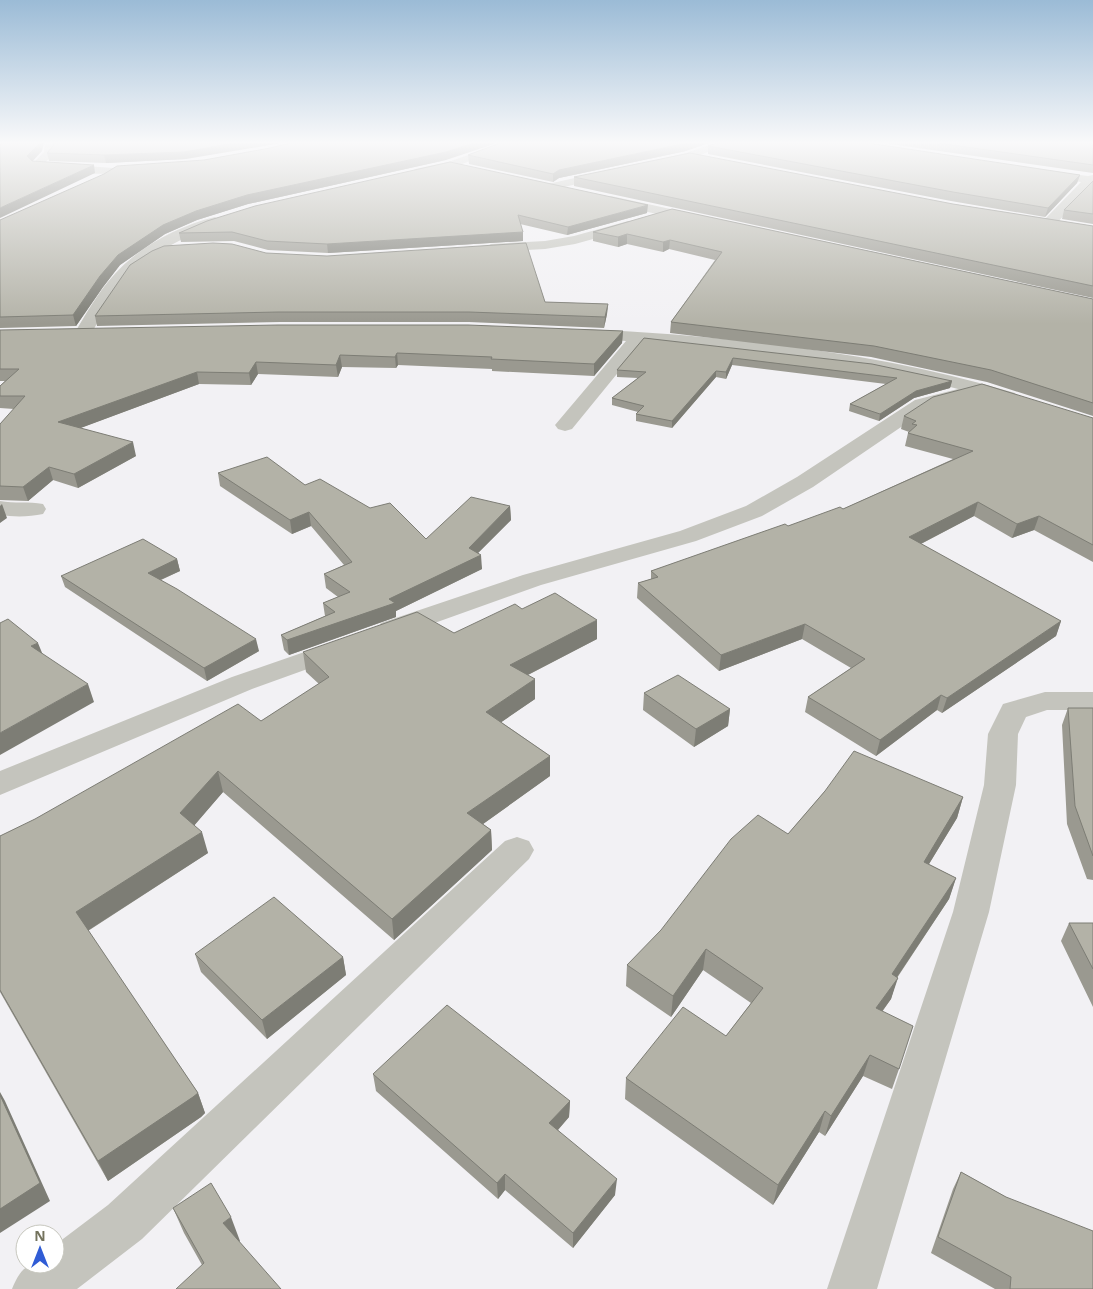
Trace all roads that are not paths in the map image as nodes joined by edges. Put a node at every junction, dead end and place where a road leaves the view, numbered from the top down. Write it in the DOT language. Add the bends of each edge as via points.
graph roads {
  1 [pos="628,203"];
  2 [pos="1065,203"];
  3 [pos="670,213"];
  4 [pos="228,217"];
  5 [pos="708,221"];
  6 [pos="1067,225"];
  7 [pos="190,247"];
  8 [pos="475,248"];
  9 [pos="145,256"];
  10 [pos="102,333"];
  11 [pos="569,333"];
  12 [pos="64,334"];
  13 [pos="82,334"];
  14 [pos="639,336"];
  15 [pos="980,388"];
  16 [pos="1027,403"];
  17 [pos="565,425"];
  18 [pos="0,508"];
  19 [pos="35,509"];
  20 [pos="1093,701"];
  21 [pos="0,784"];
  22 [pos="517,850"];
  23 [pos="37,1289"];
  24 [pos="852,1289"];
  1 -- 3 [label="street"];
  2 -- 6 [label="street" via="1045,221"];
  3 -- 5 [label="street"];
  3 -- 8 [label="street" via="575,240"];
  4 -- 9 [label="street" via="171,239"];
  7 -- 9 [label="street" via="164,249"];
  9 -- 13 [label="street" via="126,270 109,291"];
  10 -- 13 [label="street"];
  11 -- 14 [label="street"];
  12 -- 13 [label="street"];
  14 -- 15 [label="street" via="871,364"];
  14 -- 17 [label="street"];
  15 -- 16 [label="street"];
  15 -- 21 [label="street" via="922,404 805,482 754,511 688,536 532,580 242,683"];
  18 -- 19 [label="street"];
  20 -- 24 [label="street" via="1046,701 1014,711 1003,734 1000,785 972,912"];
  22 -- 23 [label="street" via="125,1222"];
}
